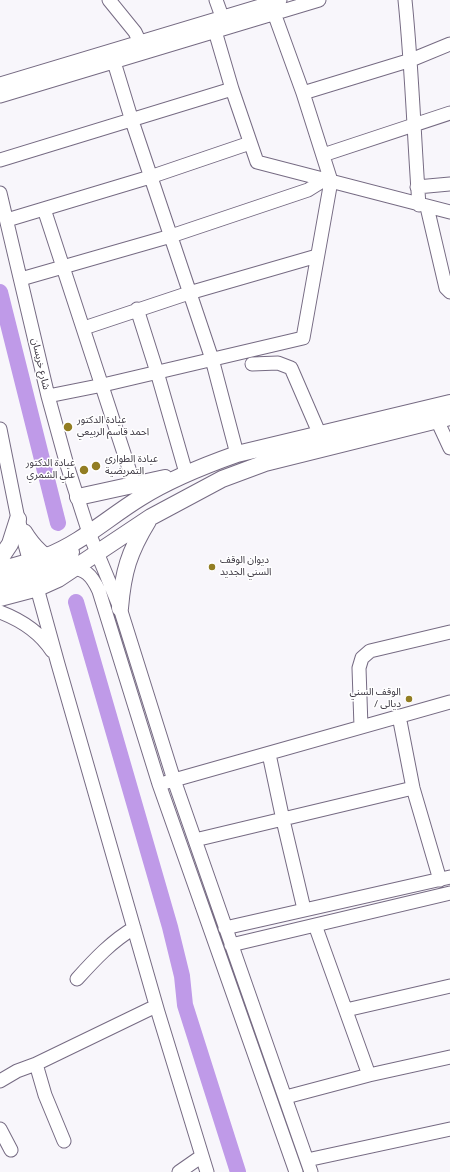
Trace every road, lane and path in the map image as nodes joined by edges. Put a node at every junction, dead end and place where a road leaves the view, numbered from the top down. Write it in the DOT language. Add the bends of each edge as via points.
graph roads {
  1 [pos="109,0"];
  2 [pos="216,0"];
  3 [pos="280,0"];
  4 [pos="319,0"];
  5 [pos="404,0"];
  6 [pos="274,13"];
  7 [pos="221,25"];
  8 [pos="450,44"];
  9 [pos="142,47"];
  10 [pos="411,60"];
  11 [pos="114,62"];
  12 [pos="0,84"];
  13 [pos="232,89"];
  14 [pos="303,93"];
  15 [pos="0,96"];
  16 [pos="450,113"];
  17 [pos="132,121"];
  18 [pos="413,124"];
  19 [pos="250,143"];
  20 [pos="323,155"];
  21 [pos="0,160"];
  22 [pos="150,176"];
  23 [pos="327,181"];
  24 [pos="450,184"];
  25 [pos="417,187"];
  26 [pos="0,193"];
  27 [pos="423,206"];
  28 [pos="44,209"];
  29 [pos="450,212"];
  30 [pos="7,220"];
  31 [pos="171,236"];
  32 [pos="317,256"];
  33 [pos="63,266"];
  34 [pos="21,279"];
  35 [pos="450,292"];
  36 [pos="189,293"];
  37 [pos="137,309"];
  38 [pos="84,328"];
  39 [pos="212,359"];
  40 [pos="252,364"];
  41 [pos="157,372"];
  42 [pos="103,385"];
  43 [pos="48,396"];
  44 [pos="450,403"];
  45 [pos="444,419"];
  46 [pos="0,429"];
  47 [pos="320,435"];
  48 [pos="2,444"];
  49 [pos="450,448"];
  50 [pos="237,454"];
  51 [pos="186,473"];
  52 [pos="134,484"];
  53 [pos="78,497"];
  54 [pos="151,517"];
  55 [pos="18,519"];
  56 [pos="89,533"];
  57 [pos="97,553"];
  58 [pos="0,559"];
  59 [pos="53,559"];
  60 [pos="75,567"];
  61 [pos="0,570"];
  62 [pos="34,574"];
  63 [pos="0,584"];
  64 [pos="0,598"];
  65 [pos="120,608"];
  66 [pos="0,612"];
  67 [pos="450,632"];
  68 [pos="58,664"];
  69 [pos="450,702"];
  70 [pos="399,716"];
  71 [pos="361,727"];
  72 [pos="269,754"];
  73 [pos="174,780"];
  74 [pos="159,784"];
  75 [pos="413,788"];
  76 [pos="283,820"];
  77 [pos="195,840"];
  78 [pos="445,879"];
  79 [pos="450,893"];
  80 [pos="304,909"];
  81 [pos="315,925"];
  82 [pos="134,928"];
  83 [pos="225,928"];
  84 [pos="231,945"];
  85 [pos="77,979"];
  86 [pos="450,986"];
  87 [pos="156,1006"];
  88 [pos="346,1010"];
  89 [pos="450,1057"];
  90 [pos="36,1064"];
  91 [pos="370,1075"];
  92 [pos="0,1081"];
  93 [pos="286,1097"];
  94 [pos="0,1129"];
  95 [pos="450,1129"];
  96 [pos="64,1141"];
  97 [pos="12,1150"];
  98 [pos="202,1156"];
  99 [pos="309,1166"];
  100 [pos="179,1172"];
  101 [pos="207,1172"];
  102 [pos="296,1172"];
  1 -- 9 [label="street"];
  2 -- 7 [label="street"];
  3 -- 7 [label="street"];
  4 -- 6 [label="street"];
  5 -- 10 [label="street"];
  6 -- 7 [label="street"];
  6 -- 14 [label="street"];
  7 -- 9 [label="street"];
  7 -- 13 [label="street"];
  8 -- 10 [label="street"];
  9 -- 11 [label="street"];
  9 -- 12 [label="street"];
  10 -- 14 [label="street"];
  10 -- 18 [label="street"];
  11 -- 15 [label="street"];
  11 -- 17 [label="street"];
  13 -- 17 [label="street"];
  13 -- 19 [label="street"];
  14 -- 20 [label="street"];
  16 -- 18 [label="street"];
  17 -- 21 [label="street"];
  17 -- 22 [label="street"];
  18 -- 20 [label="street"];
  18 -- 25 [label="street"];
  19 -- 22 [label="street"];
  19 -- 23 [label="street" via="257,162"];
  20 -- 23 [label="street"];
  22 -- 28 [label="street"];
  22 -- 31 [label="street"];
  23 -- 27 [label="street"];
  23 -- 31 [label="street" via="308,190"];
  23 -- 32 [label="street"];
  24 -- 25 [label="street"];
  25 -- 27 [label="street"];
  26 -- 30 [label="street, شارع خريسان"];
  27 -- 29 [label="street"];
  27 -- 35 [label="street" via="446,288"];
  28 -- 30 [label="street"];
  28 -- 33 [label="street"];
  30 -- 34 [label="street, شارع خريسان"];
  31 -- 33 [label="street"];
  31 -- 36 [label="street"];
  32 -- 36 [label="street"];
  32 -- 39 [label="street" via="302,338"];
  33 -- 34 [label="street"];
  33 -- 38 [label="street"];
  34 -- 43 [label="street, شارع خريسان"];
  36 -- 37 [label="street"];
  36 -- 39 [label="street"];
  37 -- 38 [label="street"];
  37 -- 41 [label="street"];
  38 -- 42 [label="street"];
  39 -- 41 [label="street"];
  39 -- 50 [label="street"];
  40 -- 47 [label="street" via="278,363 291,368"];
  41 -- 42 [label="street"];
  41 -- 51 [label="street"];
  42 -- 43 [label="street"];
  42 -- 52 [label="street"];
  43 -- 53 [label="street, شارع خريسان"];
  44 -- 47 [label="main road"];
  45 -- 49 [label="street"];
  45 -- 54 [label="main road" via="265,463 222,479"];
  46 -- 48 [label="street"];
  47 -- 50 [label="main road"];
  48 -- 55 [label="street"];
  50 -- 51 [label="main road"];
  51 -- 52 [label="main road"];
  51 -- 56 [label="main road" via="140,497"];
  52 -- 53 [label="main road"];
  53 -- 56 [label="street, شارع خريسان"];
  54 -- 57 [label="main road"];
  54 -- 65 [label="main road" via="134,544 129,558"];
  55 -- 58 [label="main road" via="10,544"];
  55 -- 59 [label="street" via="28,536"];
  55 -- 62 [label="street"];
  56 -- 57 [label="street, شارع خريسان"];
  56 -- 59 [label="main road"];
  57 -- 60 [label="main road"];
  57 -- 65 [label="street, شارع خريسان"];
  59 -- 60 [label="street"];
  59 -- 62 [label="main road"];
  60 -- 62 [label="main road" via="58,579"];
  60 -- 74 [label="street" via="90,575 99,592"];
  61 -- 62 [label="main road"];
  62 -- 63 [label="main road"];
  62 -- 64 [label="main road"];
  62 -- 68 [label="street"];
  65 -- 73 [label="street, شارع خريسان"];
  66 -- 68 [label="street" via="32,628 46,642"];
  67 -- 71 [label="street" via="370,651 362,658 359,668"];
  68 -- 82 [label="street"];
  69 -- 70 [label="street"];
  70 -- 71 [label="street"];
  70 -- 75 [label="street"];
  71 -- 72 [label="street"];
  72 -- 73 [label="street"];
  72 -- 76 [label="street"];
  73 -- 74 [label="street"];
  73 -- 77 [label="street, شارع خريسان"];
  74 -- 102 [label="street"];
  75 -- 76 [label="street"];
  75 -- 78 [label="street"];
  76 -- 77 [label="street"];
  76 -- 80 [label="street"];
  77 -- 83 [label="street, شارع خريسان"];
  78 -- 80 [label="street"];
  79 -- 81 [label="street"];
  80 -- 83 [label="street"];
  81 -- 84 [label="street"];
  81 -- 88 [label="street"];
  82 -- 85 [label="street" via="106,948"];
  82 -- 87 [label="street"];
  83 -- 84 [label="street, شارع خريسان"];
  84 -- 93 [label="street, شارع خريسان"];
  86 -- 88 [label="street"];
  87 -- 90 [label="street"];
  87 -- 98 [label="street"];
  88 -- 91 [label="street"];
  89 -- 91 [label="street"];
  90 -- 92 [label="street"];
  90 -- 96 [label="street" via="45,1095"];
  91 -- 93 [label="street"];
  93 -- 99 [label="street, شارع خريسان"];
  94 -- 97 [label="street"];
  95 -- 99 [label="street"];
  98 -- 100 [label="street"];
  98 -- 101 [label="street"];
}
